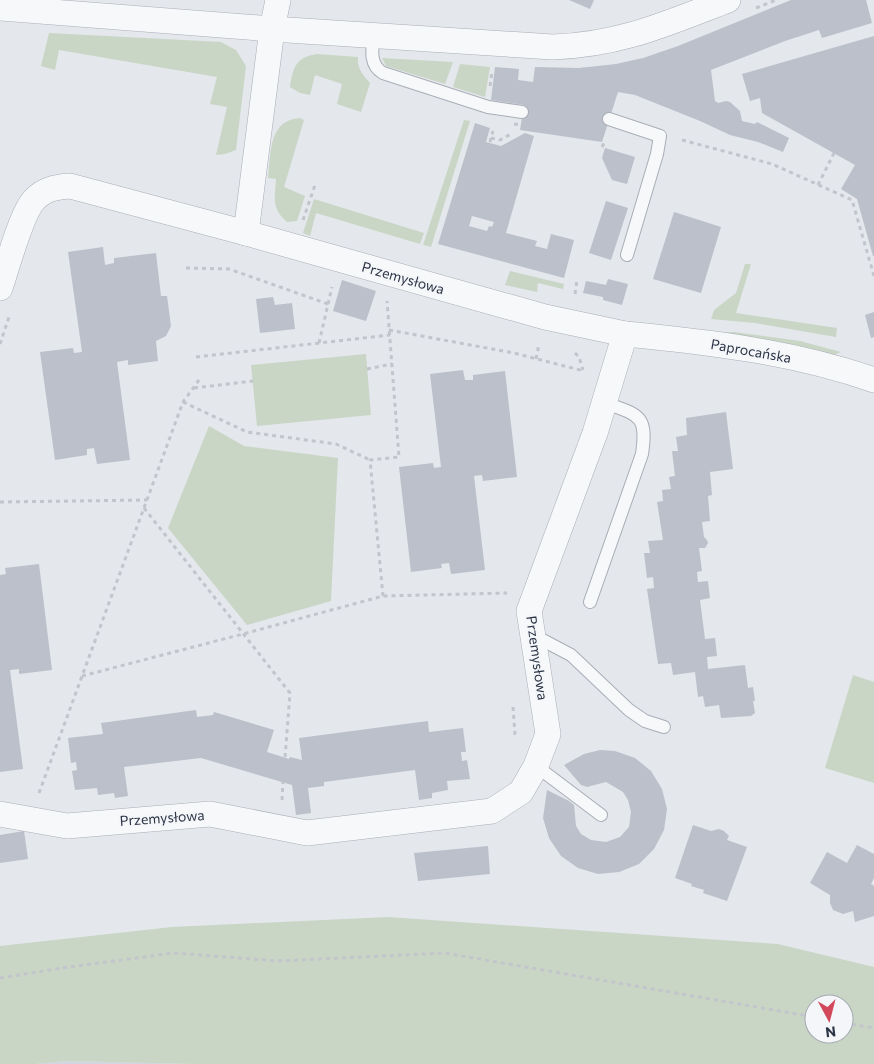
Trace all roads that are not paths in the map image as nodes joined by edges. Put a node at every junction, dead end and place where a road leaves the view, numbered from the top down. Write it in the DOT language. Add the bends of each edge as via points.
graph roads {
  1 [pos="278,0"];
  2 [pos="728,0"];
  3 [pos="0,8"];
  4 [pos="272,29"];
  5 [pos="374,36"];
  6 [pos="522,119"];
  7 [pos="609,119"];
  8 [pos="246,233"];
  9 [pos="627,255"];
  10 [pos="6,298"];
  11 [pos="625,334"];
  12 [pos="874,380"];
  13 [pos="604,403"];
  14 [pos="590,602"];
  15 [pos="533,635"];
  16 [pos="664,727"];
  17 [pos="536,766"];
  18 [pos="0,814"];
  19 [pos="601,815"];
  1 -- 4 [label="street"];
  2 -- 5 [label="street" via="638,34 588,45 536,47"];
  3 -- 4 [label="street"];
  4 -- 5 [label="street"];
  4 -- 8 [label="street"];
  5 -- 6 [label="lane" via="373,63 377,70"];
  7 -- 9 [label="lane" via="660,136"];
  8 -- 10 [label="street, Przemysłowa" via="77,187 57,187 30,205"];
  8 -- 11 [label="street, Przemysłowa" via="545,317"];
  11 -- 12 [label="street, Paprocańska" via="759,350"];
  11 -- 13 [label="street, Przemysłowa"];
  13 -- 14 [label="lane" via="639,418 644,443"];
  13 -- 15 [label="street, Przemysłowa" via="529,611"];
  15 -- 16 [label="lane" via="570,656 629,710 645,721"];
  15 -- 17 [label="street, Przemysłowa" via="548,734"];
  17 -- 18 [label="street, Przemysłowa" via="521,792 492,811 307,833 210,814 67,826"];
  17 -- 19 [label="lane"];
}
